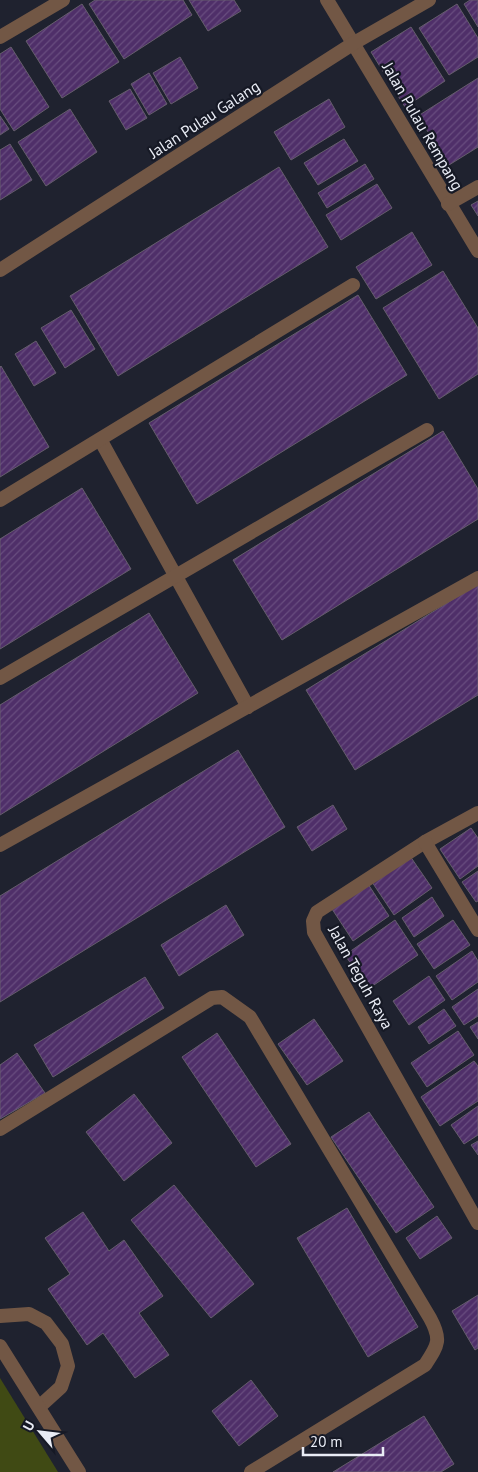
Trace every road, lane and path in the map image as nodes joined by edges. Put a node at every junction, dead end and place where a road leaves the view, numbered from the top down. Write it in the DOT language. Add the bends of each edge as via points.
graph roads {
  1 [pos="63,0"];
  2 [pos="327,0"];
  3 [pos="429,0"];
  4 [pos="0,37"];
  5 [pos="354,43"];
  6 [pos="478,186"];
  7 [pos="448,204"];
  8 [pos="478,251"];
  9 [pos="0,270"];
  10 [pos="353,286"];
  11 [pos="426,430"];
  12 [pos="101,441"];
  13 [pos="0,500"];
  14 [pos="175,575"];
  15 [pos="478,578"];
  16 [pos="0,678"];
  17 [pos="248,707"];
  18 [pos="478,814"];
  19 [pos="425,842"];
  20 [pos="0,845"];
  21 [pos="478,930"];
  22 [pos="0,1129"];
  23 [pos="478,1223"];
  24 [pos="0,1316"];
  25 [pos="0,1346"];
  26 [pos="39,1407"];
  27 [pos="79,1472"];
  28 [pos="251,1472"];
  1 -- 4 [label="street"];
  2 -- 5 [label="street, Jalan Pulau Rempang"];
  3 -- 5 [label="street, Jalan Pulau Galang"];
  5 -- 7 [label="street, Jalan Pulau Rempang"];
  5 -- 9 [label="street, Jalan Pulau Galang"];
  6 -- 7 [label="street"];
  7 -- 8 [label="street, Jalan Pulau Rempang"];
  10 -- 12 [label="street"];
  11 -- 14 [label="street"];
  12 -- 13 [label="street"];
  12 -- 14 [label="street"];
  14 -- 16 [label="street"];
  14 -- 17 [label="street"];
  15 -- 17 [label="street"];
  17 -- 20 [label="street"];
  18 -- 19 [label="street, Jalan Teguh Raya"];
  19 -- 21 [label="street"];
  19 -- 23 [label="street, Jalan Teguh Raya" via="317,912 313,921 314,932"];
  22 -- 28 [label="street" via="212,998 222,997 250,1017 430,1318 437,1331 438,1346 425,1365"];
  24 -- 26 [label="street" via="29,1314 46,1323 62,1344 68,1366 61,1387"];
  25 -- 26 [label="street"];
  26 -- 27 [label="street"];
}
